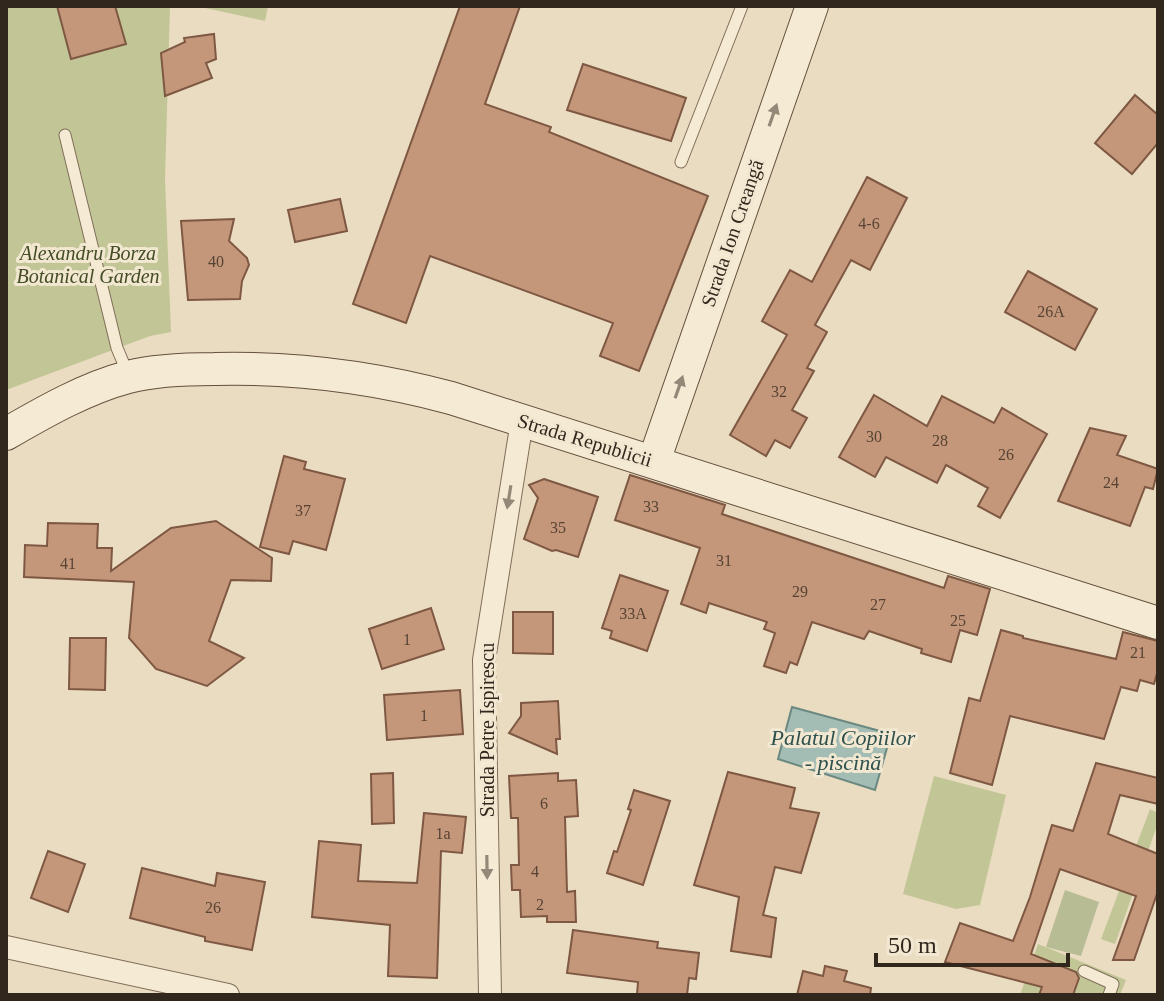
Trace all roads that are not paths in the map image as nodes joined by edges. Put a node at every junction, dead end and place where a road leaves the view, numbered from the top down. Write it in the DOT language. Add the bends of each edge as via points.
graph roads {
  1 [pos="742,6"];
  2 [pos="812,6"];
  3 [pos="65,135"];
  4 [pos="681,162"];
  5 [pos="129,377"];
  6 [pos="522,421"];
  7 [pos="6,434"];
  8 [pos="654,461"];
  9 [pos="1158,623"];
  10 [pos="6,947"];
  11 [pos="1084,971"];
  12 [pos="228,995"];
  13 [pos="490,995"];
  14 [pos="1109,995"];
  1 -- 4 [label="lane"];
  8 -- 2 [label="street, Strada Ion Creangă, one-way"];
  3 -- 5 [label="lane" via="117,348"];
  5 -- 6 [label="street, Strada Republicii" via="188,369 289,369 418,390"];
  5 -- 7 [label="street, Strada Republicii"];
  6 -- 8 [label="street, Strada Republicii"];
  6 -- 13 [label="street, Strada Petre Ispirescu, one-way" via="484,660"];
  8 -- 9 [label="street, Strada Republicii"];
  10 -- 12 [label="street"];
  11 -- 14 [label="lane" via="1113,984"];
}
